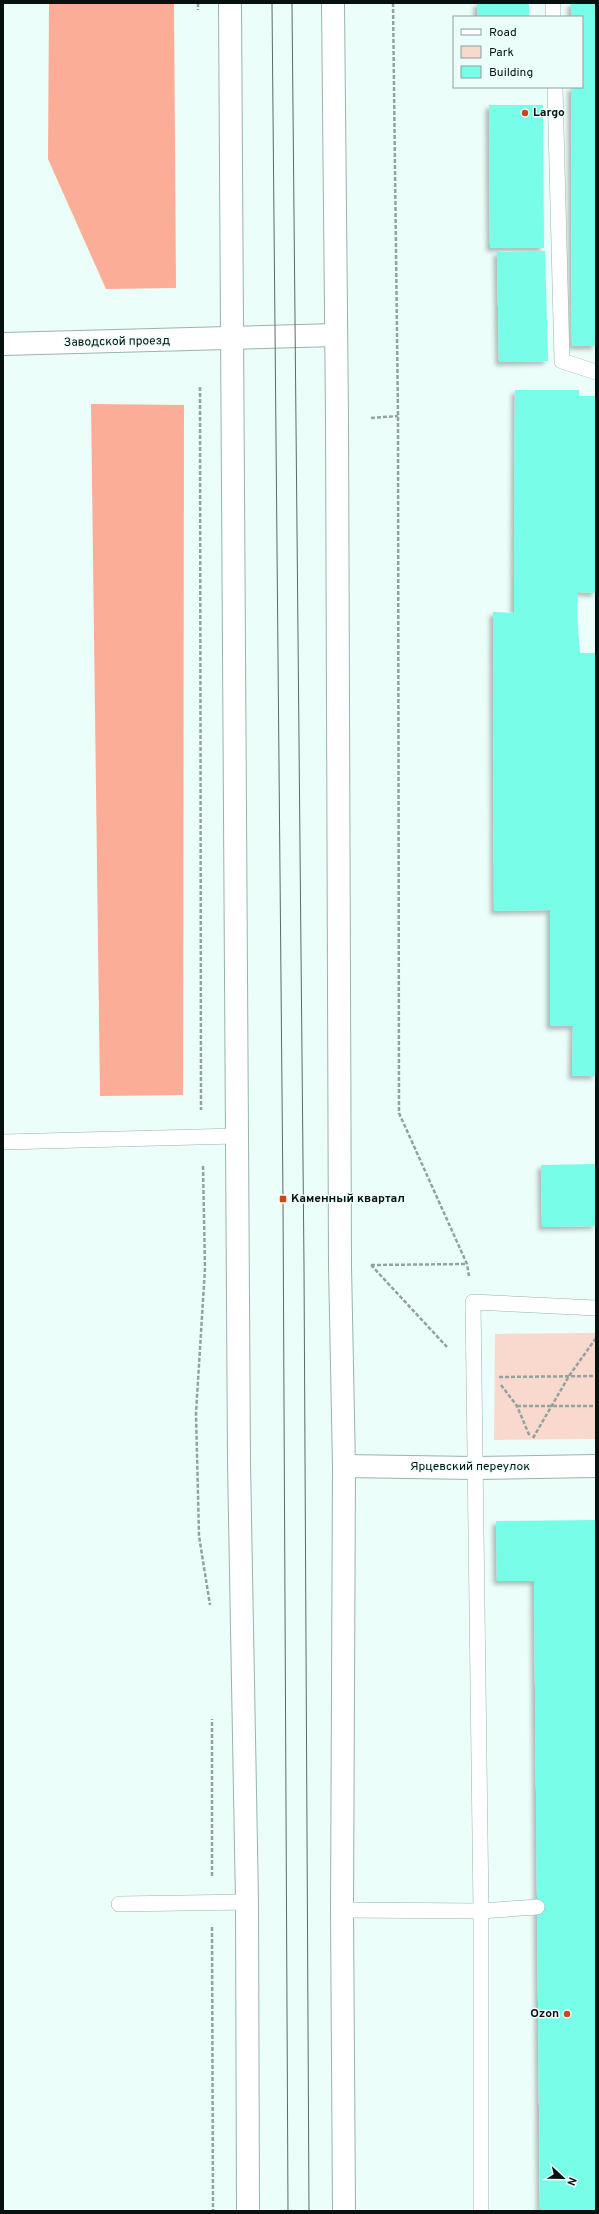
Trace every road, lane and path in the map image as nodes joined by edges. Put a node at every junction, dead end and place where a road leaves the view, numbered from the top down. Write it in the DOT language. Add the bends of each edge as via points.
graph roads {
  1 [pos="230,3"];
  2 [pos="333,3"];
  3 [pos="393,3"];
  4 [pos="555,88"];
  5 [pos="336,335"];
  6 [pos="230,338"];
  7 [pos="3,344"];
  8 [pos="596,372"];
  9 [pos="200,387"];
  10 [pos="398,416"];
  11 [pos="371,418"];
  12 [pos="202,1113"];
  13 [pos="236,1136"];
  14 [pos="3,1142"];
  15 [pos="203,1166"];
  16 [pos="371,1265"];
  17 [pos="596,1308"];
  18 [pos="596,1338"];
  19 [pos="569,1376"];
  20 [pos="596,1376"];
  21 [pos="495,1377"];
  22 [pos="517,1406"];
  23 [pos="554,1406"];
  24 [pos="596,1406"];
  25 [pos="532,1440"];
  26 [pos="344,1466"];
  27 [pos="596,1466"];
  28 [pos="474,1468"];
  29 [pos="211,1608"];
  30 [pos="212,1711"];
  31 [pos="212,1902"];
  32 [pos="247,1902"];
  33 [pos="119,1904"];
  34 [pos="537,1907"];
  35 [pos="342,1910"];
  36 [pos="481,1911"];
  37 [pos="213,2211"];
  38 [pos="248,2211"];
  39 [pos="344,2211"];
  40 [pos="481,2211"];
  1 -- 6 [label="main road"];
  2 -- 5 [label="main road"];
  3 -- 10 [label="path"];
  4 -- 8 [label="lane" via="562,361"];
  5 -- 6 [label="main road, Заводской проезд"];
  5 -- 26 [label="main road" via="340,1258"];
  6 -- 7 [label="main road, Заводской проезд"];
  6 -- 13 [label="main road"];
  9 -- 12 [label="path"];
  10 -- 11 [label="path"];
  10 -- 16 [label="path" via="399,1113 467,1264"];
  13 -- 14 [label="lane"];
  13 -- 32 [label="main road"];
  15 -- 29 [label="path" via="205,1268 196,1413 199,1536"];
  17 -- 28 [label="lane" via="473,1302"];
  18 -- 19 [label="path"];
  19 -- 20 [label="path"];
  19 -- 21 [label="path"];
  19 -- 23 [label="path"];
  22 -- 23 [label="path"];
  23 -- 24 [label="path"];
  23 -- 25 [label="path"];
  26 -- 28 [label="main road, Ярцевский переулок"];
  26 -- 35 [label="main road"];
  27 -- 28 [label="main road, Ярцевский переулок"];
  28 -- 36 [label="lane"];
  30 -- 31 [label="path"];
  31 -- 32 [label="lane"];
  31 -- 33 [label="lane"];
  31 -- 37 [label="path"];
  32 -- 38 [label="main road"];
  34 -- 36 [label="lane"];
  35 -- 36 [label="lane"];
  35 -- 39 [label="main road"];
  36 -- 40 [label="lane"];
}
